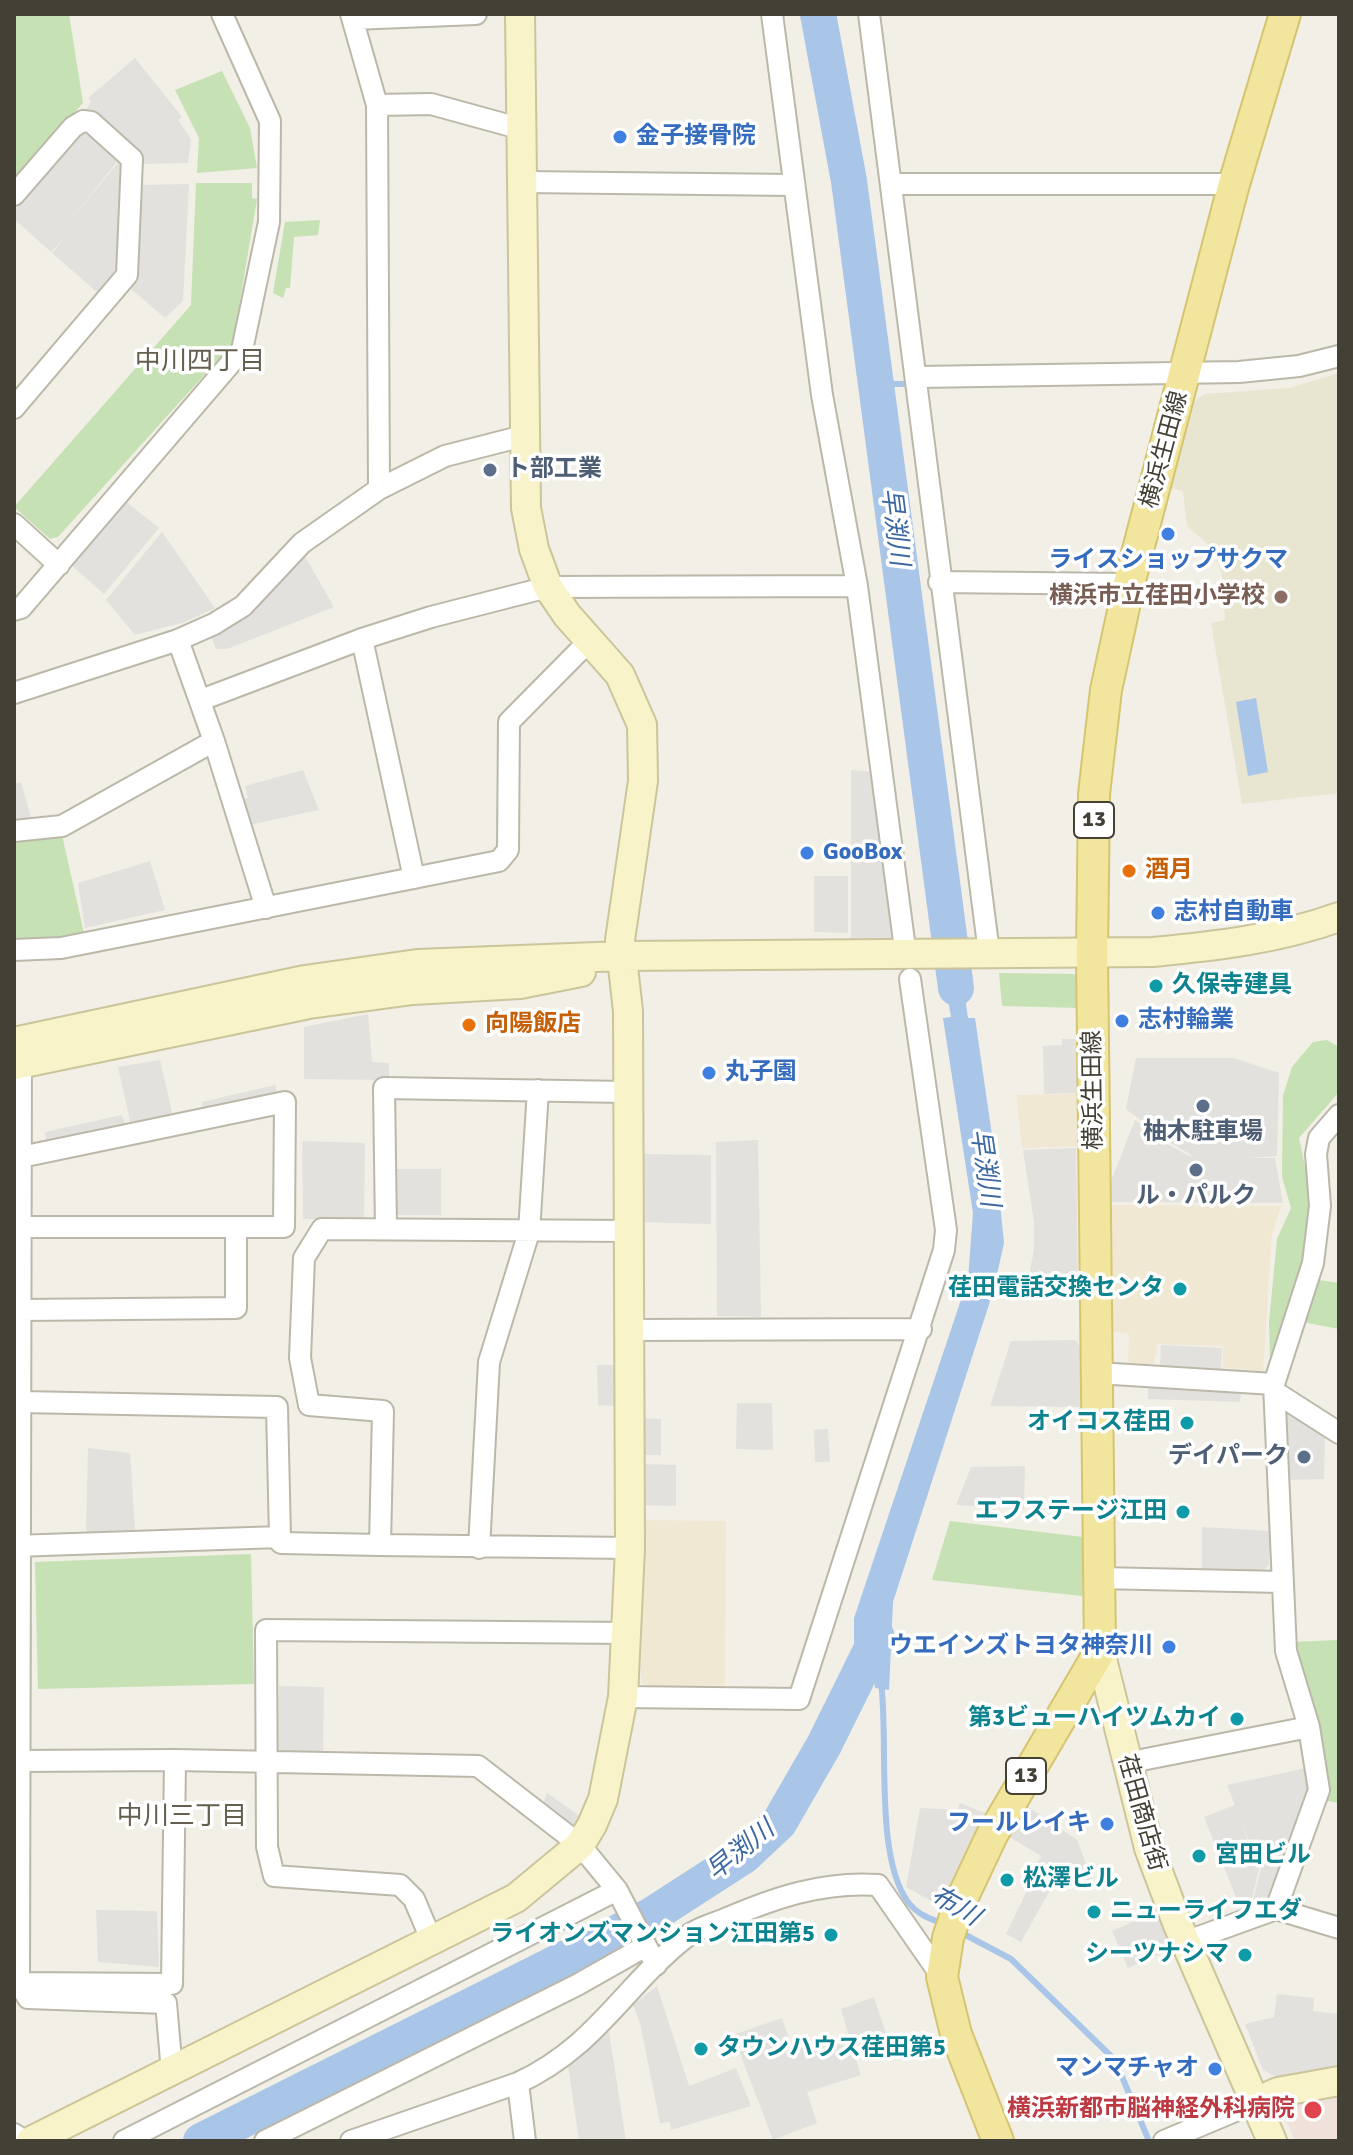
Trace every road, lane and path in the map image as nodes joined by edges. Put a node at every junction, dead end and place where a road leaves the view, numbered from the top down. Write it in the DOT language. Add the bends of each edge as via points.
graph roads {
  1 [pos="222,14"];
  2 [pos="476,14"];
  3 [pos="520,14"];
  4 [pos="772,14"];
  5 [pos="869,14"];
  6 [pos="1285,14"];
  7 [pos="352,17"];
  8 [pos="377,105"];
  9 [pos="522,129"];
  10 [pos="523,182"];
  11 [pos="892,184"];
  12 [pos="1234,184"];
  13 [pos="794,185"];
  14 [pos="14,195"];
  15 [pos="1339,356"];
  16 [pos="1186,373"];
  17 [pos="918,377"];
  18 [pos="14,408"];
  19 [pos="523,436"];
  20 [pos="379,489"];
  21 [pos="14,524"];
  22 [pos="59,565"];
  23 [pos="939,582"];
  24 [pos="1129,584"];
  25 [pos="857,586"];
  26 [pos="548,587"];
  27 [pos="14,610"];
  28 [pos="362,639"];
  29 [pos="178,640"];
  30 [pos="589,641"];
  31 [pos="14,693"];
  32 [pos="201,700"];
  33 [pos="214,741"];
  34 [pos="14,831"];
  35 [pos="414,878"];
  36 [pos="266,908"];
  37 [pos="1339,917"];
  38 [pos="14,950"];
  39 [pos="989,951"];
  40 [pos="1092,955"];
  41 [pos="622,956"];
  42 [pos="908,967"];
  43 [pos="18,1053"];
  44 [pos="538,1090"];
  45 [pos="626,1092"];
  46 [pos="1339,1115"];
  47 [pos="21,1157"];
  48 [pos="21,1227"];
  49 [pos="236,1227"];
  50 [pos="386,1229"];
  51 [pos="630,1231"];
  52 [pos="529,1232"];
  53 [pos="21,1310"];
  54 [pos="921,1329"];
  55 [pos="630,1330"];
  56 [pos="1097,1373"];
  57 [pos="1274,1388"];
  58 [pos="21,1402"];
  59 [pos="1339,1433"];
  60 [pos="280,1537"];
  61 [pos="380,1545"];
  62 [pos="17,1546"];
  63 [pos="479,1548"];
  64 [pos="630,1548"];
  65 [pos="1099,1578"];
  66 [pos="1282,1582"];
  67 [pos="629,1633"];
  68 [pos="17,1650"];
  69 [pos="1100,1651"];
  70 [pos="623,1697"];
  71 [pos="1309,1727"];
  72 [pos="175,1760"];
  73 [pos="20,1761"];
  74 [pos="1126,1763"];
  75 [pos="266,1764"];
  76 [pos="580,1845"];
  77 [pos="617,1890"];
  78 [pos="1276,1909"];
  79 [pos="1339,1928"];
  80 [pos="431,1939"];
  81 [pos="1185,1942"];
  82 [pos="642,1948"];
  83 [pos="656,1965"];
  84 [pos="942,1977"];
  85 [pos="17,1983"];
  86 [pos="172,2072"];
  87 [pos="1339,2081"];
  88 [pos="518,2083"];
  89 [pos="1254,2103"];
  90 [pos="14,2134"];
  91 [pos="24,2141"];
  92 [pos="31,2141"];
  93 [pos="124,2141"];
  94 [pos="265,2141"];
  95 [pos="351,2141"];
  96 [pos="525,2141"];
  97 [pos="998,2141"];
  98 [pos="1164,2141"];
  99 [pos="1272,2141"];
  1 -- 22 [label="street" via="270,121 269,222 242,350"];
  2 -- 7 [label="street"];
  3 -- 9 [label="street"];
  4 -- 13 [label="street"];
  5 -- 11 [label="street"];
  6 -- 12 [label="main road, 横浜生田線 / 13"];
  7 -- 8 [label="street"];
  8 -- 9 [label="street" via="431,104"];
  8 -- 20 [label="street"];
  9 -- 10 [label="street"];
  10 -- 13 [label="street"];
  10 -- 19 [label="street"];
  11 -- 12 [label="street"];
  11 -- 17 [label="street"];
  12 -- 16 [label="main road, 横浜生田線 / 13"];
  13 -- 25 [label="street" via="822,395"];
  14 -- 18 [label="street" via="83,121 91,122 132,159 127,275"];
  15 -- 16 [label="street" via="1299,366"];
  16 -- 17 [label="street"];
  16 -- 24 [label="main road, 横浜生田線 / 13"];
  17 -- 23 [label="street"];
  19 -- 20 [label="street" via="445,456"];
  19 -- 26 [label="street" via="527,519"];
  20 -- 29 [label="street" via="302,543 243,606"];
  21 -- 22 [label="street"];
  22 -- 27 [label="street"];
  23 -- 24 [label="street"];
  23 -- 39 [label="street"];
  24 -- 40 [label="main road, 横浜生田線 / 13" via="1106,690 1094,794"];
  25 -- 26 [label="street"];
  25 -- 42 [label="street"];
  26 -- 28 [label="street"];
  26 -- 30 [label="street"];
  28 -- 32 [label="street"];
  28 -- 35 [label="street"];
  29 -- 31 [label="street"];
  29 -- 32 [label="street"];
  30 -- 35 [label="street" via="509,722 506,854 494,863"];
  30 -- 41 [label="street" via="620,675 634,701 645,753"];
  32 -- 33 [label="street"];
  33 -- 34 [label="street" via="62,826"];
  33 -- 36 [label="street"];
  35 -- 36 [label="street"];
  36 -- 38 [label="street" via="61,948"];
  37 -- 40 [label="street" via="1231,944"];
  39 -- 40 [label="street"];
  39 -- 42 [label="street"];
  40 -- 56 [label="main road, 横浜生田線 / 13"];
  41 -- 42 [label="street"];
  41 -- 43 [label="street" via="595,969 520,984 335,1000"];
  41 -- 45 [label="street" via="628,1011"];
  42 -- 54 [label="street" via="946,1230"];
  43 -- 47 [label="street"];
  44 -- 45 [label="street"];
  44 -- 50 [label="street" via="384,1088"];
  44 -- 52 [label="street"];
  45 -- 51 [label="street"];
  46 -- 57 [label="street" via="1319,1138 1320,1206 1313,1263"];
  47 -- 48 [label="street"];
  47 -- 49 [label="street" via="285,1102 284,1227"];
  48 -- 49 [label="street"];
  48 -- 53 [label="street"];
  49 -- 53 [label="street" via="236,1308"];
  50 -- 52 [label="street"];
  50 -- 61 [label="street" via="322,1229 304,1258 300,1358 309,1405 383,1411"];
  51 -- 52 [label="street"];
  51 -- 55 [label="street"];
  52 -- 63 [label="street" via="489,1362"];
  53 -- 58 [label="street"];
  54 -- 55 [label="street"];
  54 -- 70 [label="street" via="799,1699"];
  55 -- 64 [label="street"];
  56 -- 57 [label="street"];
  56 -- 65 [label="main road, 横浜生田線 / 13"];
  57 -- 59 [label="street"];
  57 -- 66 [label="street"];
  58 -- 60 [label="street" via="277,1407"];
  58 -- 62 [label="street"];
  60 -- 61 [label="street" via="281,1543"];
  60 -- 62 [label="street"];
  61 -- 63 [label="street"];
  62 -- 68 [label="street"];
  63 -- 64 [label="street"];
  64 -- 67 [label="street"];
  65 -- 66 [label="street"];
  65 -- 69 [label="main road, 横浜生田線 / 13"];
  66 -- 71 [label="street" via="1286,1651"];
  67 -- 70 [label="street"];
  67 -- 75 [label="street" via="266,1630"];
  68 -- 73 [label="street"];
  69 -- 74 [label="street, 荏田商店街"];
  69 -- 84 [label="main road, 13" via="992,1835 959,1905"];
  70 -- 76 [label="street" via="603,1799"];
  71 -- 74 [label="street"];
  71 -- 78 [label="street" via="1319,1790"];
  72 -- 73 [label="street"];
  72 -- 75 [label="street"];
  72 -- 85 [label="street" via="172,1984"];
  73 -- 85 [label="street"];
  74 -- 81 [label="street, 荏田商店街" via="1149,1848"];
  75 -- 76 [label="street" via="478,1766"];
  75 -- 80 [label="street" via="267,1847 274,1876 400,1885 414,1899"];
  76 -- 77 [label="street"];
  76 -- 80 [label="street" via="516,1898"];
  77 -- 82 [label="street"];
  77 -- 93 [label="street"];
  78 -- 79 [label="street"];
  78 -- 81 [label="street"];
  80 -- 86 [label="street" via="274,2025"];
  81 -- 89 [label="street, 荏田商店街"];
  82 -- 83 [label="street"];
  82 -- 94 [label="street"];
  83 -- 84 [label="street" via="689,1934 784,1894 855,1883 878,1885"];
  83 -- 88 [label="street" via="583,2043 553,2067"];
  84 -- 97 [label="main road, 13" via="956,2034"];
  85 -- 86 [label="street" via="28,1998 166,2003"];
  86 -- 92 [label="street"];
  87 -- 89 [label="street" via="1278,2092"];
  88 -- 95 [label="street"];
  88 -- 96 [label="street"];
  89 -- 98 [label="street"];
  89 -- 99 [label="street, 荏田商店街"];
  90 -- 91 [label="street"];
}
